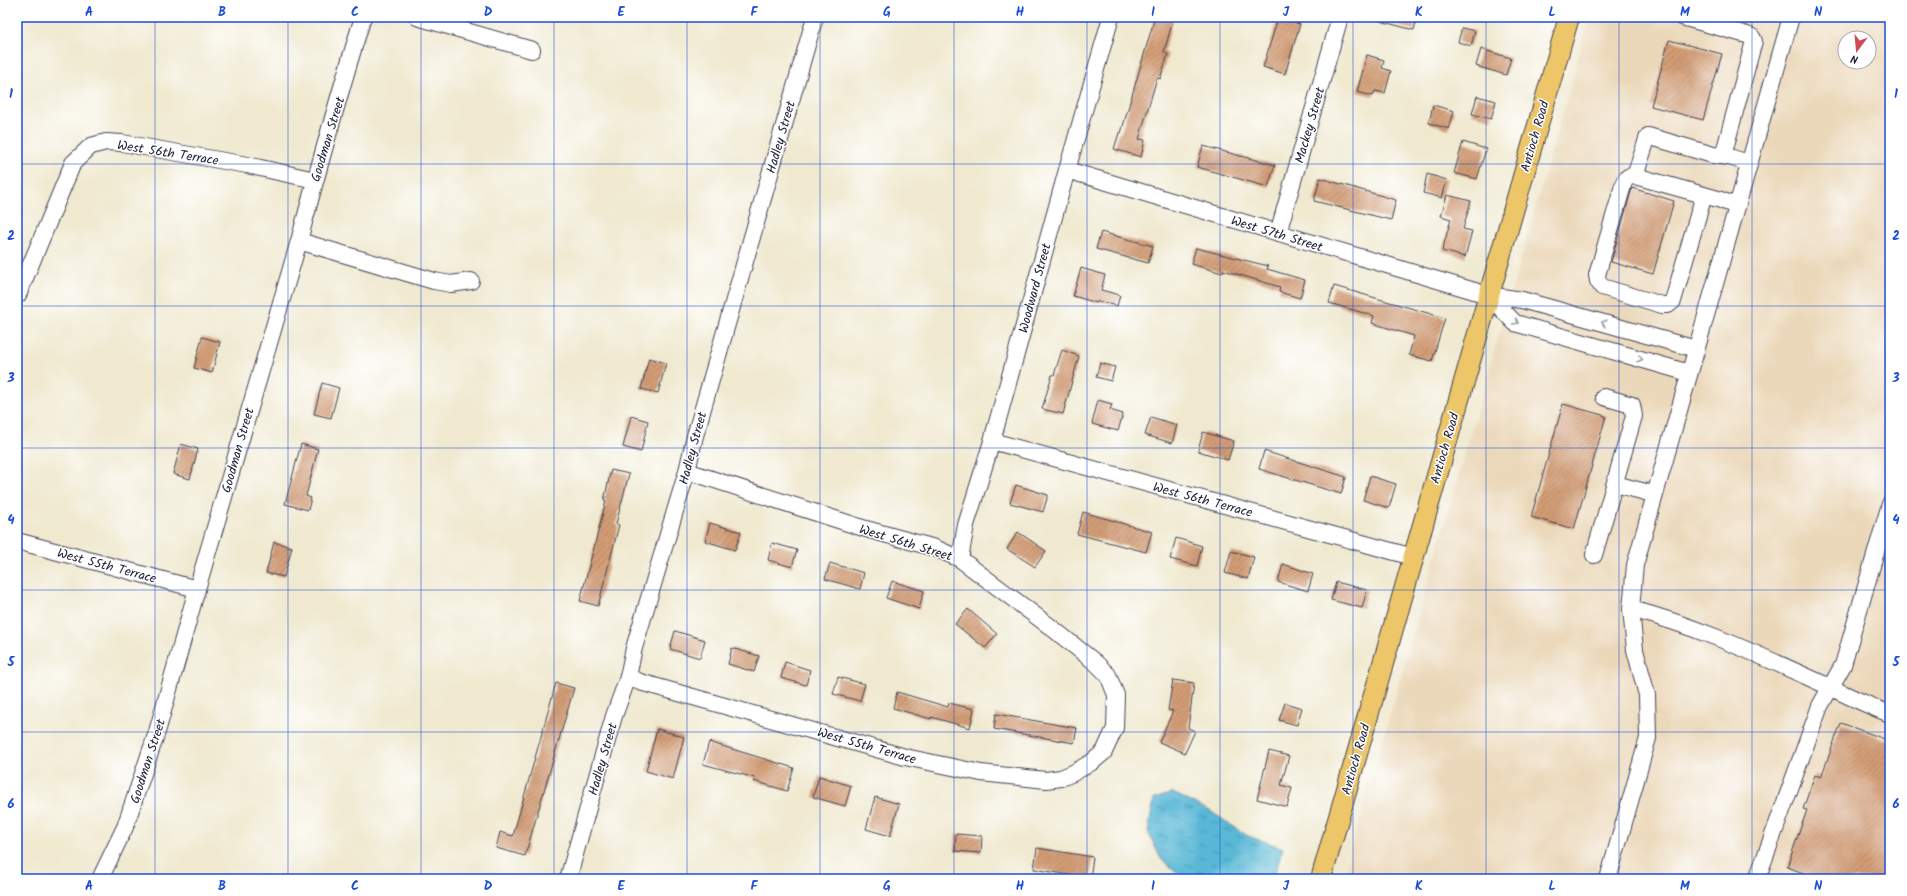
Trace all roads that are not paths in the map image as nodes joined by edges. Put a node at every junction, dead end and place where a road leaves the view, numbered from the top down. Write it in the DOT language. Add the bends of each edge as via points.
graph roads {
  1 [pos="364,17"];
  2 [pos="417,17"];
  3 [pos="814,17"];
  4 [pos="1111,17"];
  5 [pos="1340,17"];
  6 [pos="1569,17"];
  7 [pos="1682,17"];
  8 [pos="1791,17"];
  9 [pos="532,50"];
  10 [pos="1723,156"];
  11 [pos="1750,163"];
  12 [pos="1066,170"];
  13 [pos="1635,176"];
  14 [pos="315,180"];
  15 [pos="1704,195"];
  16 [pos="1737,206"];
  17 [pos="1278,233"];
  18 [pos="299,241"];
  19 [pos="471,281"];
  20 [pos="18,295"];
  21 [pos="1488,296"];
  22 [pos="1696,349"];
  23 [pos="1689,374"];
  24 [pos="1604,397"];
  25 [pos="992,441"];
  26 [pos="687,471"];
  27 [pos="1615,484"];
  28 [pos="1653,494"];
  29 [pos="1890,504"];
  30 [pos="17,541"];
  31 [pos="1594,555"];
  32 [pos="1413,556"];
  33 [pos="960,559"];
  34 [pos="197,589"];
  35 [pos="1631,609"];
  36 [pos="628,677"];
  37 [pos="1831,688"];
  38 [pos="1890,714"];
  39 [pos="1104,752"];
  40 [pos="100,879"];
  41 [pos="568,879"];
  42 [pos="1321,879"];
  43 [pos="1608,879"];
  44 [pos="1757,879"];
  1 -- 14 [label="street, Goodman Street"];
  2 -- 9 [label="street"];
  3 -- 26 [label="street, Hadley Street"];
  4 -- 12 [label="street, Woodward Street"];
  5 -- 17 [label="street, Mackey Street"];
  6 -- 21 [label="main road, Antioch Road"];
  7 -- 10 [label="street" via="1747,35 1754,41"];
  8 -- 11 [label="street"];
  10 -- 11 [label="street"];
  10 -- 13 [label="street" via="1713,156 1648,136"];
  11 -- 16 [label="street"];
  12 -- 17 [label="street, West 57th Street"];
  12 -- 25 [label="street, Woodward Street"];
  13 -- 15 [label="street"];
  13 -- 15 [label="street" via="1628,177 1624,182 1597,274 1598,281 1602,287 1662,305 1668,305 1673,301"];
  14 -- 18 [label="street, Goodman Street"];
  14 -- 20 [label="street, West 56th Terrace" via="122,143 106,142 91,146 73,163"];
  15 -- 16 [label="street"];
  16 -- 22 [label="street"];
  17 -- 21 [label="street, West 57th Street"];
  18 -- 19 [label="street" via="434,281 451,284"];
  18 -- 34 [label="street, Goodman Street"];
  22 -- 21 [label="street, West 57th Street, one-way" via="1522,300"];
  21 -- 23 [label="street, one-way" via="1515,323"];
  21 -- 32 [label="main road, Antioch Road"];
  22 -- 23 [label="street"];
  23 -- 28 [label="street"];
  24 -- 27 [label="street" via="1632,405 1634,410"];
  25 -- 32 [label="street, West 56th Terrace"];
  25 -- 33 [label="street, Woodward Street" via="966,525"];
  26 -- 33 [label="street, West 56th Street" via="866,529 935,548"];
  26 -- 36 [label="street, Hadley Street" via="634,648"];
  27 -- 28 [label="street"];
  27 -- 31 [label="street"];
  28 -- 35 [label="street" via="1635,565"];
  29 -- 37 [label="street" via="1843,665"];
  30 -- 34 [label="street, West 55th Terrace"];
  32 -- 42 [label="main road, Antioch Road"];
  33 -- 39 [label="street, West 56th Street" via="1071,643 1108,675 1116,695 1116,711 1115,728"];
  34 -- 40 [label="street, Goodman Street" via="140,784 125,826"];
  35 -- 37 [label="street" via="1667,618"];
  35 -- 43 [label="street" via="1635,650 1647,695 1648,738"];
  36 -- 39 [label="street, West 55th Terrace" via="905,757 981,773 1046,780 1061,778 1092,762"];
  36 -- 41 [label="street, Hadley Street" via="614,716"];
  37 -- 38 [label="street"];
  37 -- 44 [label="street" via="1818,713"];
}
